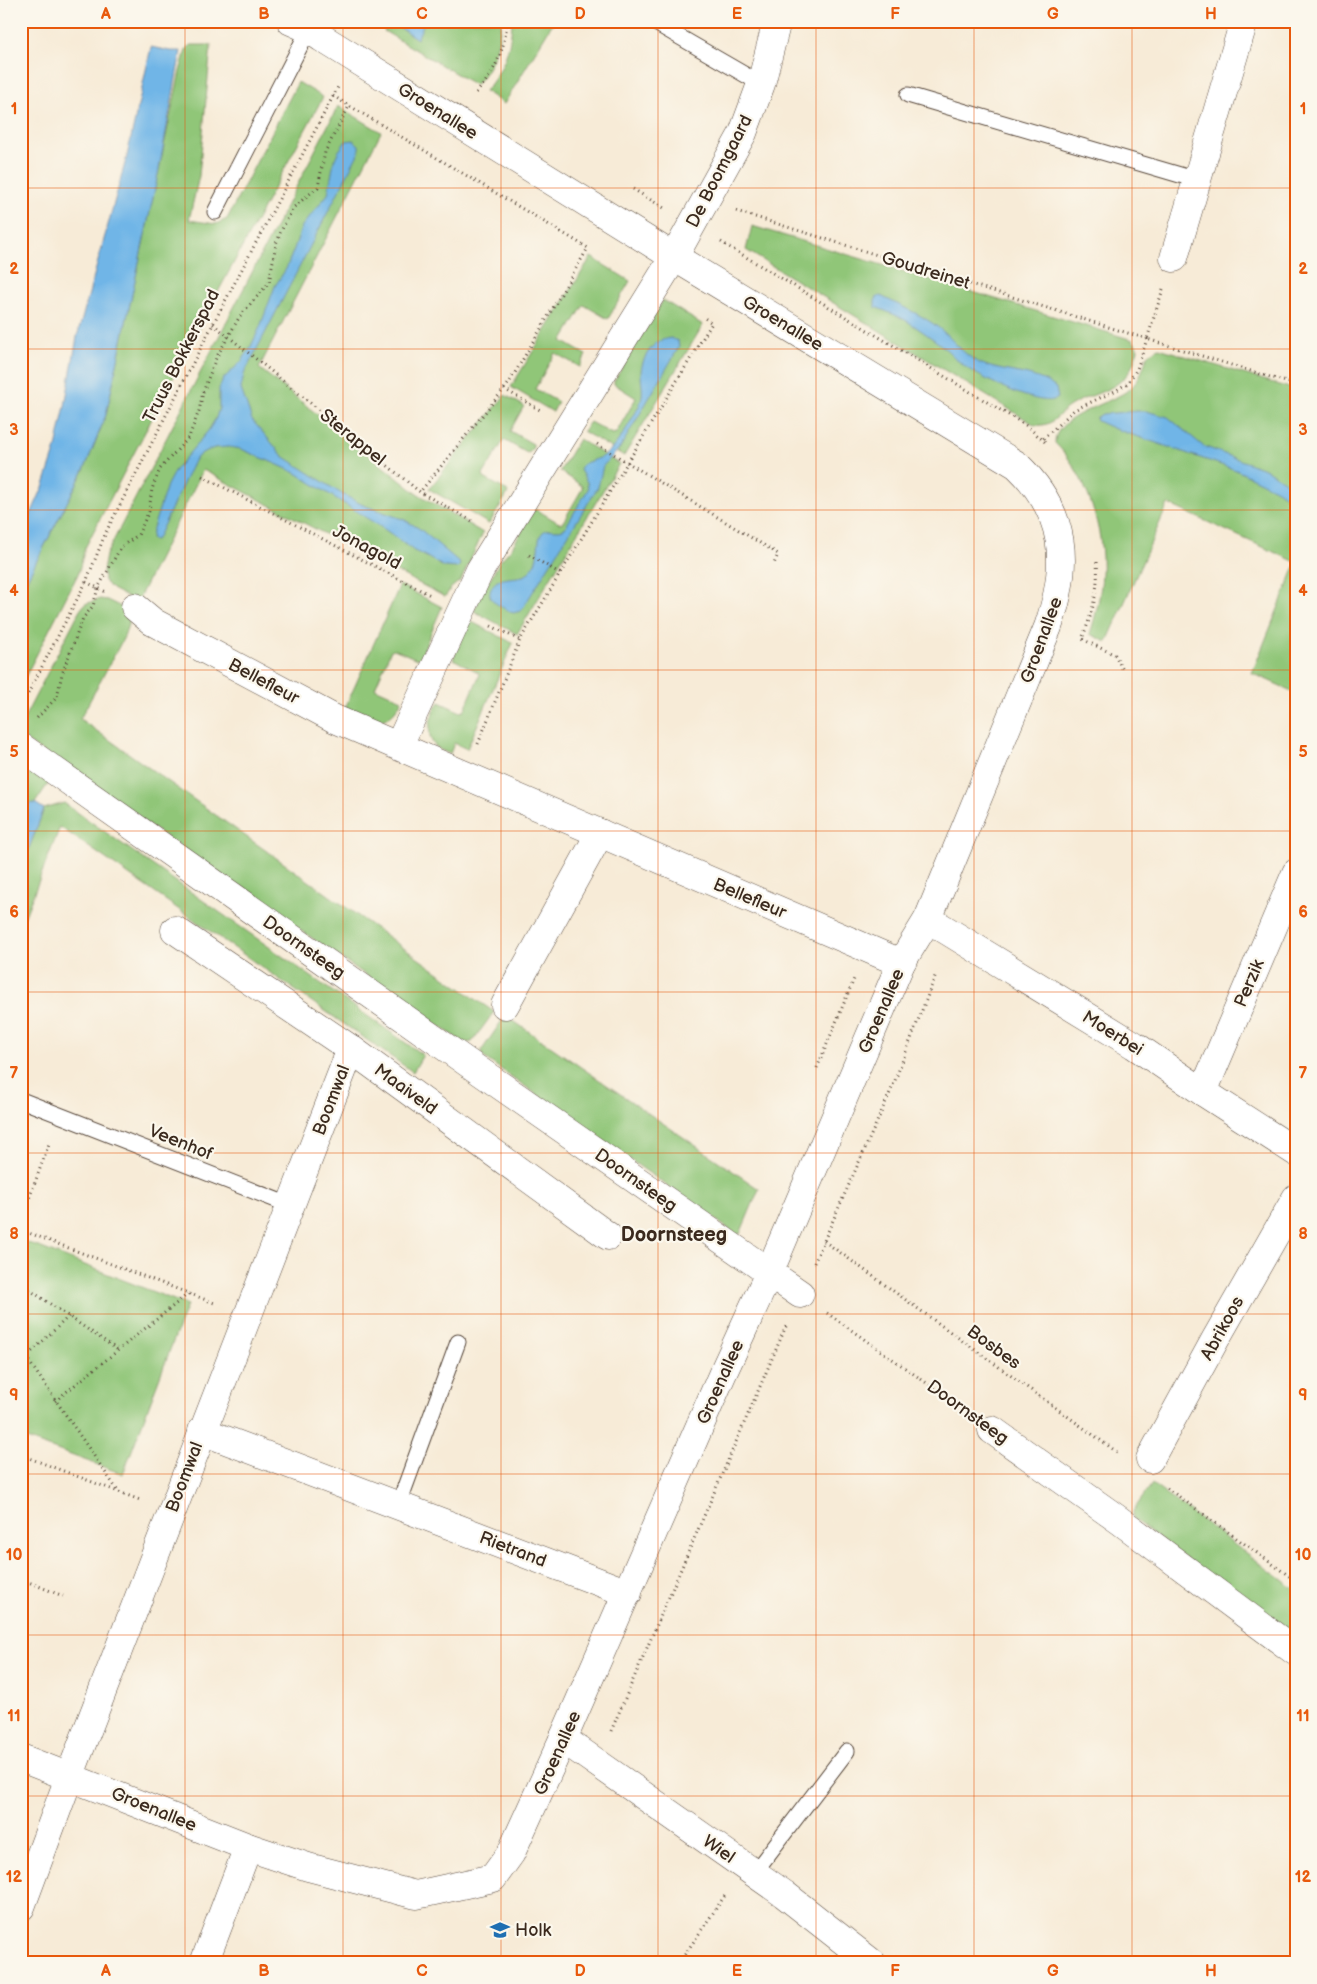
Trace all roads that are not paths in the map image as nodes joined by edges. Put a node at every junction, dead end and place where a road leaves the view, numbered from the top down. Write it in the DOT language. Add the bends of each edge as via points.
graph roads {
  1 [pos="652,21"];
  2 [pos="777,21"];
  3 [pos="1244,21"];
  4 [pos="300,25"];
  5 [pos="761,84"];
  6 [pos="908,95"];
  7 [pos="1197,180"];
  8 [pos="215,212"];
  9 [pos="674,257"];
  10 [pos="1174,258"];
  11 [pos="135,607"];
  12 [pos="399,745"];
  13 [pos="22,748"];
  14 [pos="600,833"];
  15 [pos="1296,873"];
  16 [pos="928,919"];
  17 [pos="175,930"];
  18 [pos="901,963"];
  19 [pos="505,1005"];
  20 [pos="351,1049"];
  21 [pos="1203,1092"];
  22 [pos="21,1100"];
  23 [pos="1296,1152"];
  24 [pos="1296,1198"];
  25 [pos="289,1205"];
  26 [pos="608,1236"];
  27 [pos="770,1273"];
  28 [pos="800,1294"];
  29 [pos="458,1342"];
  30 [pos="992,1430"];
  31 [pos="202,1431"];
  32 [pos="1137,1458"];
  33 [pos="398,1506"];
  34 [pos="628,1592"];
  35 [pos="1296,1652"];
  36 [pos="563,1739"];
  37 [pos="847,1751"];
  38 [pos="21,1758"];
  39 [pos="70,1775"];
  40 [pos="248,1846"];
  41 [pos="750,1870"];
  42 [pos="21,1907"];
  43 [pos="204,1963"];
  44 [pos="872,1963"];
  1 -- 5 [label="lane"];
  2 -- 5 [label="street, De Boomgaard"];
  3 -- 7 [label="street"];
  4 -- 8 [label="lane"];
  4 -- 9 [label="street, Groenallee"];
  5 -- 9 [label="street, De Boomgaard" via="743,132"];
  6 -- 7 [label="lane"];
  7 -- 10 [label="street"];
  9 -- 12 [label="street" via="480,570"];
  9 -- 16 [label="street, Groenallee" via="1017,465 1040,491 1051,513 1060,537 1062,567 1058,600"];
  11 -- 12 [label="street, Bellefleur" via="153,622 335,719"];
  12 -- 14 [label="street, Bellefleur"];
  13 -- 27 [label="street, Doornsteeg"];
  14 -- 18 [label="street, Bellefleur"];
  14 -- 19 [label="street"];
  15 -- 21 [label="street, Perzik"];
  16 -- 18 [label="street, Groenallee"];
  16 -- 21 [label="street, Moerbei" via="1134,1045"];
  17 -- 20 [label="street, Maaiveld"];
  18 -- 27 [label="street, Groenallee"];
  20 -- 25 [label="street, Boomwal"];
  20 -- 26 [label="street, Maaiveld"];
  21 -- 23 [label="street, Moerbei"];
  22 -- 25 [label="lane, Veenhof"];
  24 -- 32 [label="street, Abrikoos" via="1215,1340"];
  25 -- 31 [label="street, Boomwal"];
  27 -- 28 [label="street, Doornsteeg"];
  27 -- 34 [label="street, Groenallee"];
  29 -- 33 [label="lane"];
  30 -- 35 [label="street, Doornsteeg"];
  31 -- 33 [label="street, Rietrand"];
  31 -- 39 [label="street, Boomwal"];
  33 -- 34 [label="street, Rietrand"];
  34 -- 36 [label="street, Groenallee"];
  36 -- 40 [label="street, Groenallee" via="511,1853 493,1878 416,1895 308,1867"];
  36 -- 41 [label="street, Wiel"];
  37 -- 41 [label="lane"];
  38 -- 39 [label="street, Groenallee"];
  39 -- 40 [label="street, Groenallee"];
  39 -- 42 [label="street, Boomwal"];
  40 -- 43 [label="street"];
  41 -- 44 [label="street, Wiel"];
}
